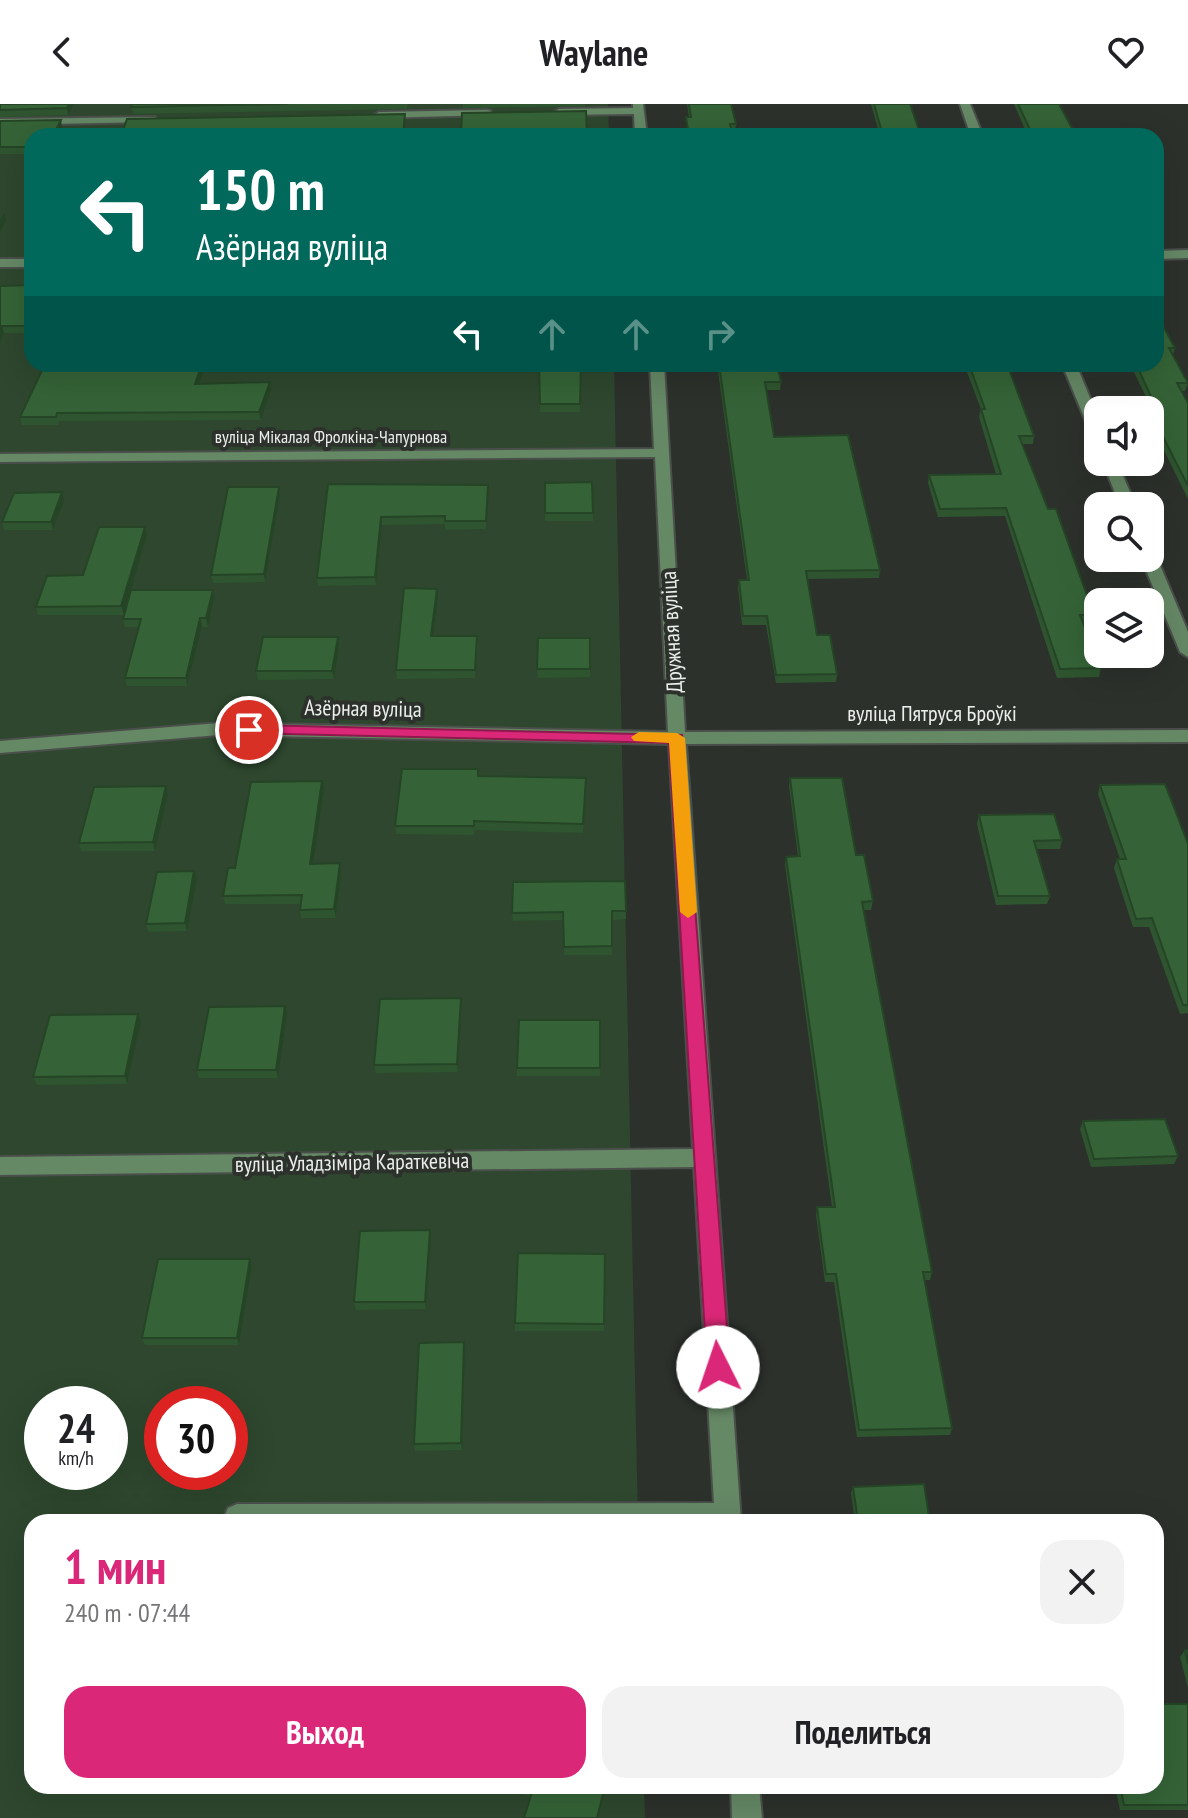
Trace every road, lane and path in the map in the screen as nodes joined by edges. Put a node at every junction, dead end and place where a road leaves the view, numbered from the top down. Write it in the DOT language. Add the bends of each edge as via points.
graph roads {
  1 [pos="965,104"];
  2 [pos="638,107"];
  3 [pos="543,112"];
  4 [pos="495,113"];
  5 [pos="367,115"];
  6 [pos="160,119"];
  7 [pos="0,122"];
  8 [pos="640,128"];
  9 [pos="974,128"];
  10 [pos="1188,254"];
  11 [pos="1164,255"];
  12 [pos="0,263"];
  13 [pos="24,263"];
  14 [pos="657,372"];
  15 [pos="1072,372"];
  16 [pos="1084,400"];
  17 [pos="661,453"];
  18 [pos="0,458"];
  19 [pos="1155,572"];
  20 [pos="1188,652"];
  21 [pos="1188,736"];
  22 [pos="677,738"];
  23 [pos="0,747"];
  24 [pos="705,1158"];
  25 [pos="0,1166"];
  26 [pos="728,1514"];
  27 [pos="746,1794"];
  28 [pos="747,1818"];
  1 -- 9 [label="street"];
  2 -- 3 [label="street"];
  2 -- 8 [label="street"];
  4 -- 5 [label="street"];
  6 -- 7 [label="street"];
  10 -- 11 [label="street"];
  12 -- 13 [label="street"];
  14 -- 17 [label="street, Дружная вуліца"];
  15 -- 16 [label="street"];
  17 -- 18 [label="street, вуліца Мікалая Фролкіна-Чапурнова"];
  17 -- 22 [label="street, Дружная вуліца"];
  19 -- 20 [label="street"];
  21 -- 22 [label="street, вуліца Пятруся Броўкі"];
  22 -- 23 [label="street, Азёрная вуліца" via="219,729"];
  22 -- 24 [label="street, Дружная вуліца"];
  24 -- 25 [label="street, вуліца Уладзіміра Караткевіча"];
  24 -- 26 [label="street, Дружная вуліца"];
  27 -- 28 [label="street"];
}
